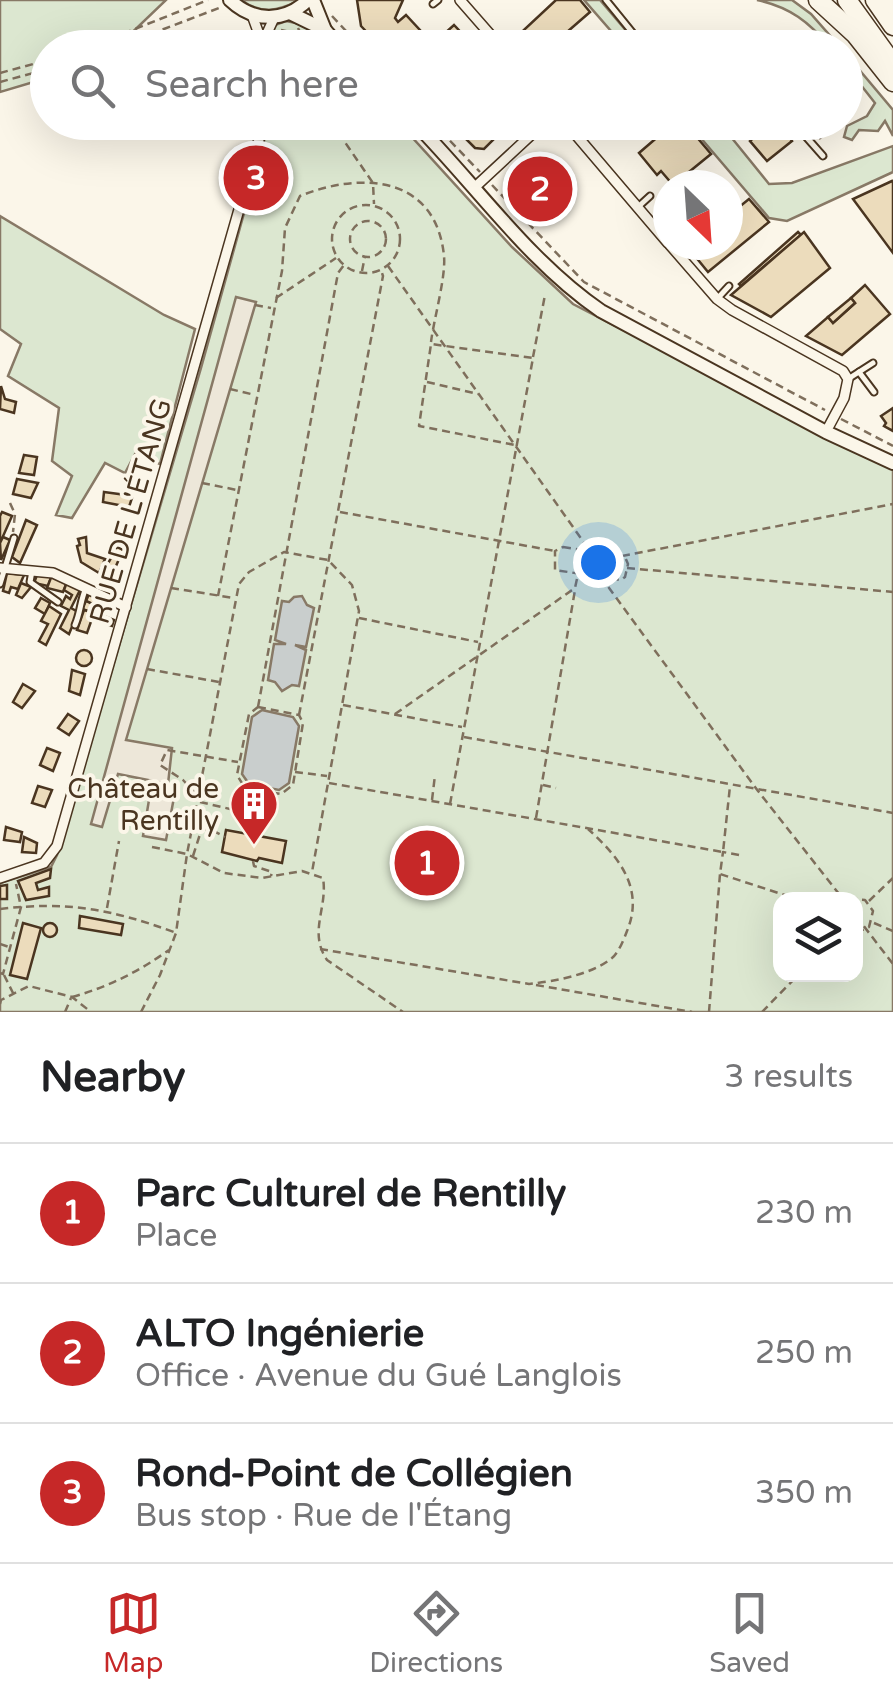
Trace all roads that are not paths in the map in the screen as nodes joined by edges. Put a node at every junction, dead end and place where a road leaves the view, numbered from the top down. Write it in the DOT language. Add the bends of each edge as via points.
graph roads {
  1 [pos="310,0"];
  2 [pos="460,0"];
  3 [pos="606,0"];
  4 [pos="818,0"];
  5 [pos="847,0"];
  6 [pos="874,0"];
  7 [pos="228,3"];
  8 [pos="290,13"];
  9 [pos="252,15"];
  10 [pos="274,23"];
  11 [pos="893,26"];
  12 [pos="258,30"];
  13 [pos="271,30"];
  14 [pos="325,30"];
  15 [pos="486,30"];
  16 [pos="631,30"];
  17 [pos="850,30"];
  18 [pos="863,45"];
  19 [pos="893,64"];
  20 [pos="893,82"];
  21 [pos="259,140"];
  22 [pos="430,140"];
  23 [pos="526,140"];
  24 [pos="580,140"];
  25 [pos="809,140"];
  26 [pos="824,156"];
  27 [pos="474,188"];
  28 [pos="650,196"];
  29 [pos="638,207"];
  30 [pos="653,224"];
  31 [pos="684,260"];
  32 [pos="729,286"];
  33 [pos="718,299"];
  34 [pos="873,363"];
  35 [pos="859,372"];
  36 [pos="848,379"];
  37 [pos="753,391"];
  38 [pos="874,392"];
  39 [pos="832,421"];
  40 [pos="888,461"];
  41 [pos="14,538"];
  42 [pos="2,568"];
  43 [pos="32,570"];
  44 [pos="0,584"];
  45 [pos="86,588"];
  46 [pos="58,602"];
  47 [pos="126,607"];
  48 [pos="75,624"];
  49 [pos="0,878"];
  1 -- 8 [label="main road"];
  1 -- 14 [label="main road"];
  2 -- 15 [label="street"];
  3 -- 16 [label="lane"];
  4 -- 17 [label="highway"];
  5 -- 19 [label="highway"];
  6 -- 11 [label="highway"];
  7 -- 9 [label="main road"];
  8 -- 10 [label="main road"];
  8 -- 14 [label="main road"];
  9 -- 10 [label="main road"];
  9 -- 12 [label="street"];
  10 -- 13 [label="street"];
  18 -- 20 [label="highway"];
  21 -- 47 [label="street, RUE DE L'ÉTANG"];
  22 -- 27 [label="main road"];
  23 -- 27 [label="street"];
  24 -- 29 [label="street"];
  25 -- 26 [label="lane"];
  27 -- 37 [label="main road" via="576,294"];
  28 -- 29 [label="lane"];
  29 -- 30 [label="street"];
  31 -- 33 [label="street"];
  32 -- 33 [label="lane"];
  33 -- 36 [label="street" via="836,364"];
  34 -- 35 [label="lane"];
  35 -- 36 [label="lane"];
  35 -- 38 [label="lane"];
  36 -- 39 [label="street"];
  37 -- 39 [label="main road"];
  37 -- 40 [label="main road"];
  39 -- 40 [label="main road"];
  41 -- 42 [label="lane"];
  42 -- 43 [label="street"];
  42 -- 44 [label="lane"];
  43 -- 45 [label="street"];
  43 -- 46 [label="lane" via="34,588"];
  45 -- 47 [label="street"];
  45 -- 48 [label="lane"];
  47 -- 49 [label="street, RUE DE L'ÉTANG" via="55,851 39,866"];
}
